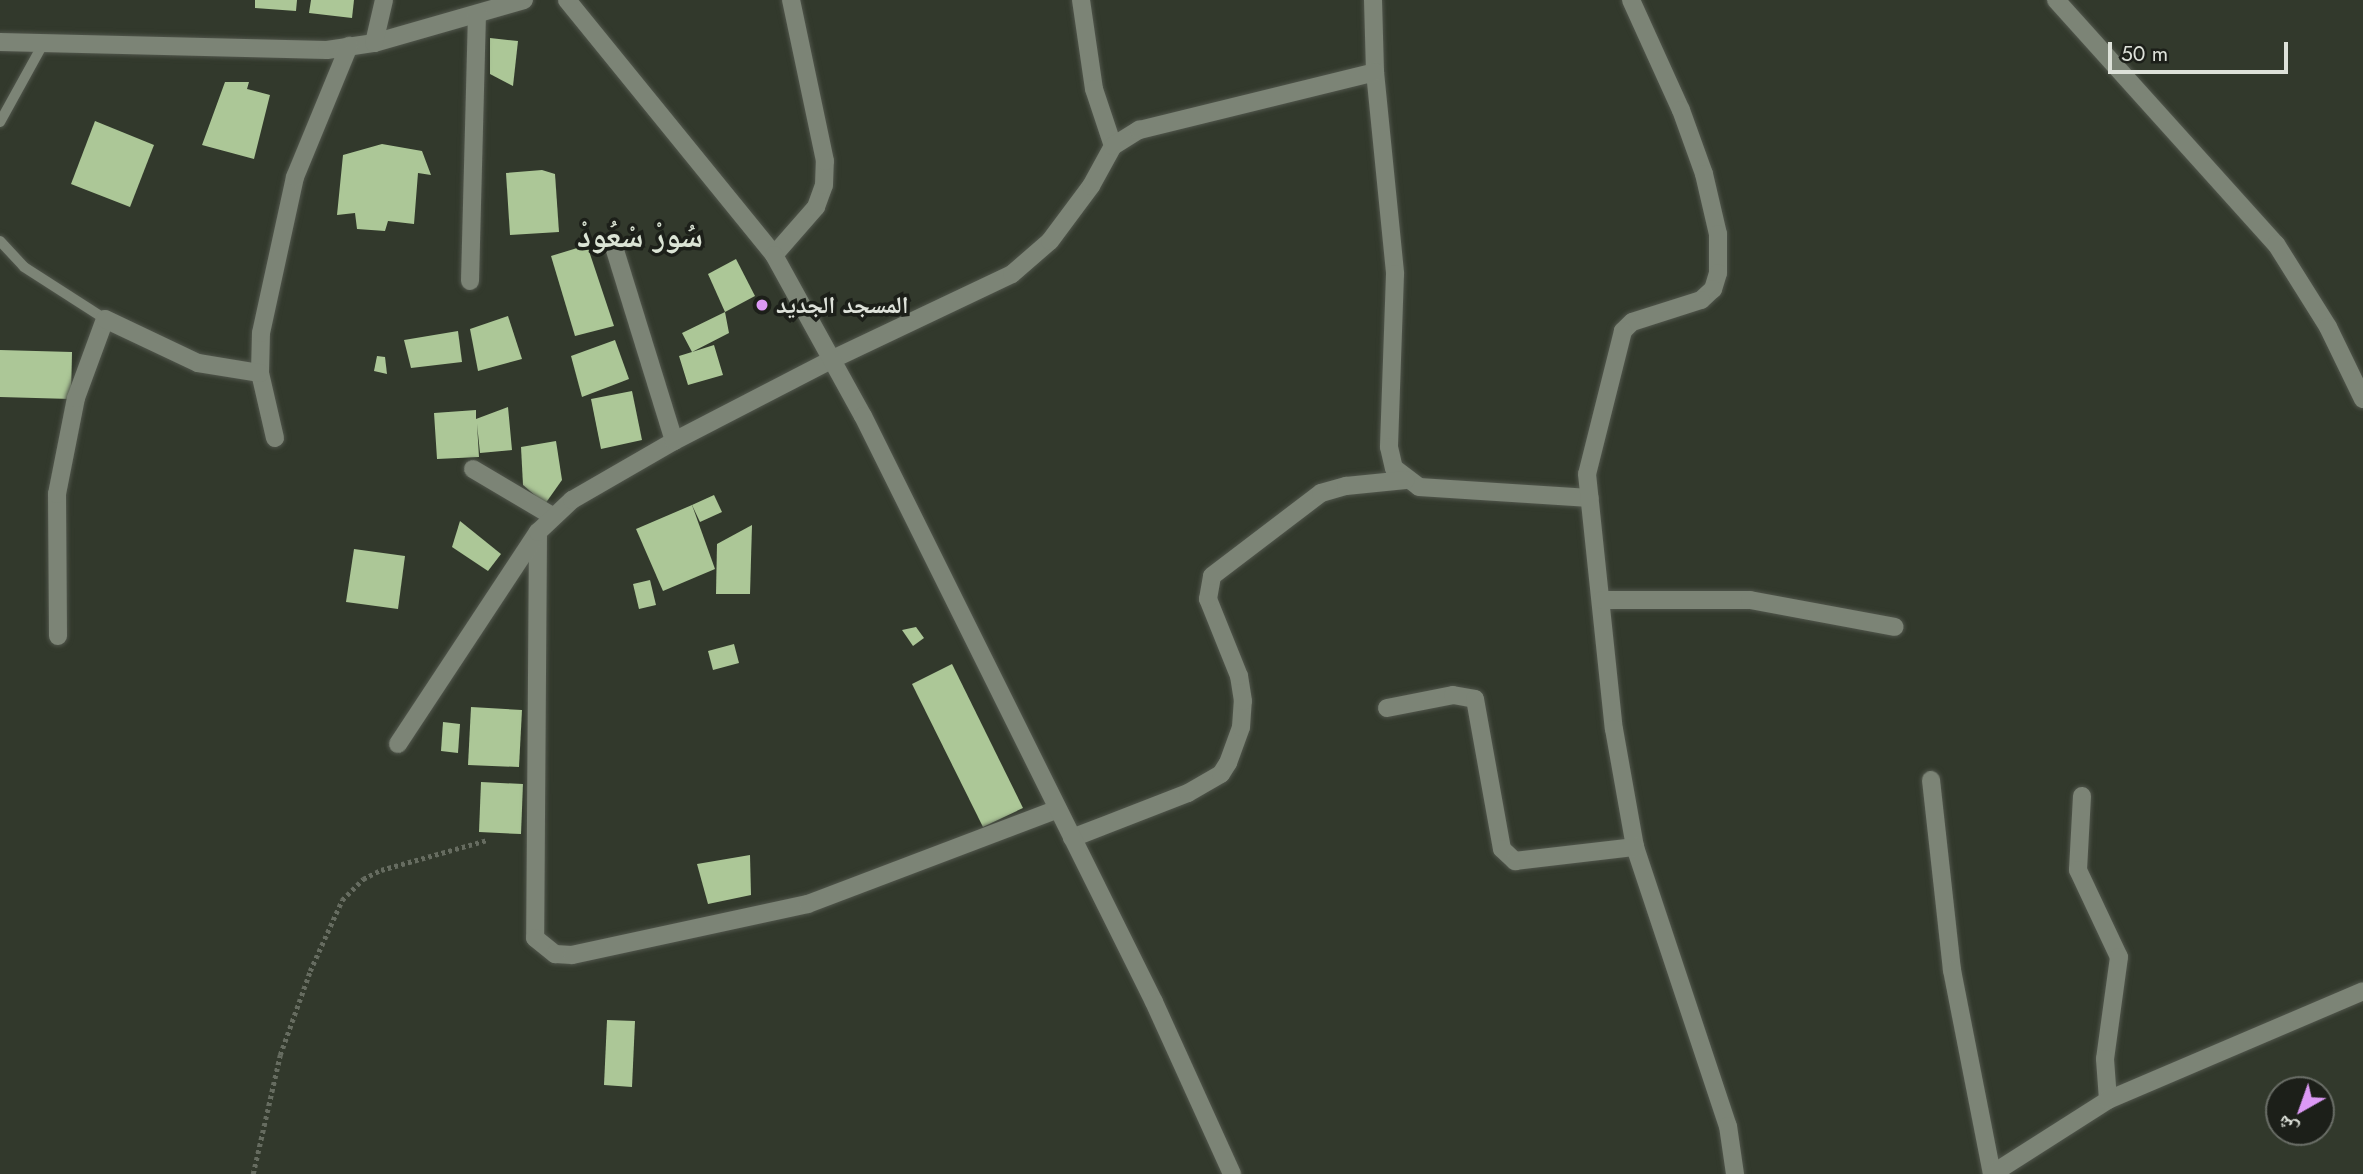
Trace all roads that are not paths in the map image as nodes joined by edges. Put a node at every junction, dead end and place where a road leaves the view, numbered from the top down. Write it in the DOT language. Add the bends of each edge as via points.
graph roads {
  1 [pos="384,0"];
  2 [pos="524,0"];
  3 [pos="567,0"];
  4 [pos="791,0"];
  5 [pos="1082,0"];
  6 [pos="1373,0"];
  7 [pos="1630,0"];
  8 [pos="2056,0"];
  9 [pos="477,14"];
  10 [pos="0,42"];
  11 [pos="374,43"];
  12 [pos="43,44"];
  13 [pos="349,46"];
  14 [pos="1375,72"];
  15 [pos="0,122"];
  16 [pos="1114,146"];
  17 [pos="0,241"];
  18 [pos="614,247"];
  19 [pos="774,255"];
  20 [pos="470,281"];
  21 [pos="105,319"];
  22 [pos="832,359"];
  23 [pos="260,373"];
  24 [pos="2363,399"];
  25 [pos="275,438"];
  26 [pos="674,441"];
  27 [pos="473,470"];
  28 [pos="1406,480"];
  29 [pos="1590,498"];
  30 [pos="552,516"];
  31 [pos="538,532"];
  32 [pos="1602,600"];
  33 [pos="1895,627"];
  34 [pos="58,636"];
  35 [pos="1387,708"];
  36 [pos="398,744"];
  37 [pos="1931,780"];
  38 [pos="2082,796"];
  39 [pos="1058,809"];
  40 [pos="1072,838"];
  41 [pos="1635,847"];
  42 [pos="2363,992"];
  43 [pos="2108,1100"];
  44 [pos="1232,1174"];
  45 [pos="1735,1174"];
  46 [pos="1992,1174"];
  1 -- 11 [label="street"];
  2 -- 9 [label="street"];
  3 -- 19 [label="street"];
  4 -- 19 [label="street" via="825,161 824,185 816,206"];
  5 -- 16 [label="street" via="1094,89"];
  6 -- 14 [label="street"];
  7 -- 29 [label="street" via="1681,110 1704,174 1718,234 1718,273 1713,289 1701,300 1632,322 1623,331 1587,474"];
  8 -- 24 [label="street" via="2276,244 2328,327"];
  9 -- 11 [label="street"];
  9 -- 20 [label="street"];
  10 -- 12 [label="street"];
  11 -- 13 [label="street"];
  12 -- 13 [label="street" via="208,50"];
  12 -- 15 [label="lane"];
  13 -- 23 [label="street" via="295,177 261,333"];
  14 -- 16 [label="street" via="1139,130"];
  14 -- 28 [label="street" via="1395,274 1389,447 1394,468"];
  16 -- 22 [label="street" via="1091,186 1034,258 1012,274"];
  17 -- 21 [label="lane" via="24,267"];
  18 -- 26 [label="street"];
  19 -- 22 [label="street"];
  21 -- 23 [label="street" via="198,363"];
  21 -- 34 [label="street" via="76,398 57,494"];
  22 -- 26 [label="street"];
  22 -- 39 [label="street"];
  23 -- 25 [label="street"];
  26 -- 30 [label="street"];
  27 -- 30 [label="street"];
  28 -- 29 [label="street" via="1419,487"];
  28 -- 40 [label="street" via="1321,493 1212,576 1208,599 1239,676 1242,701 1241,727 1228,763 1221,774 1188,793"];
  29 -- 32 [label="street"];
  30 -- 31 [label="street"];
  31 -- 36 [label="street"];
  31 -- 39 [label="street" via="535,938 555,954 572,955 808,904"];
  32 -- 33 [label="street" via="1750,600"];
  32 -- 41 [label="street" via="1614,729"];
  35 -- 41 [label="street" via="1453,695 1475,699 1502,849 1515,861"];
  37 -- 46 [label="street" via="1952,970"];
  38 -- 43 [label="street" via="2078,870 2119,957 2105,1059"];
  39 -- 40 [label="street"];
  40 -- 44 [label="street"];
  41 -- 45 [label="street" via="1728,1126"];
  42 -- 43 [label="street"];
  43 -- 46 [label="street"];
}
